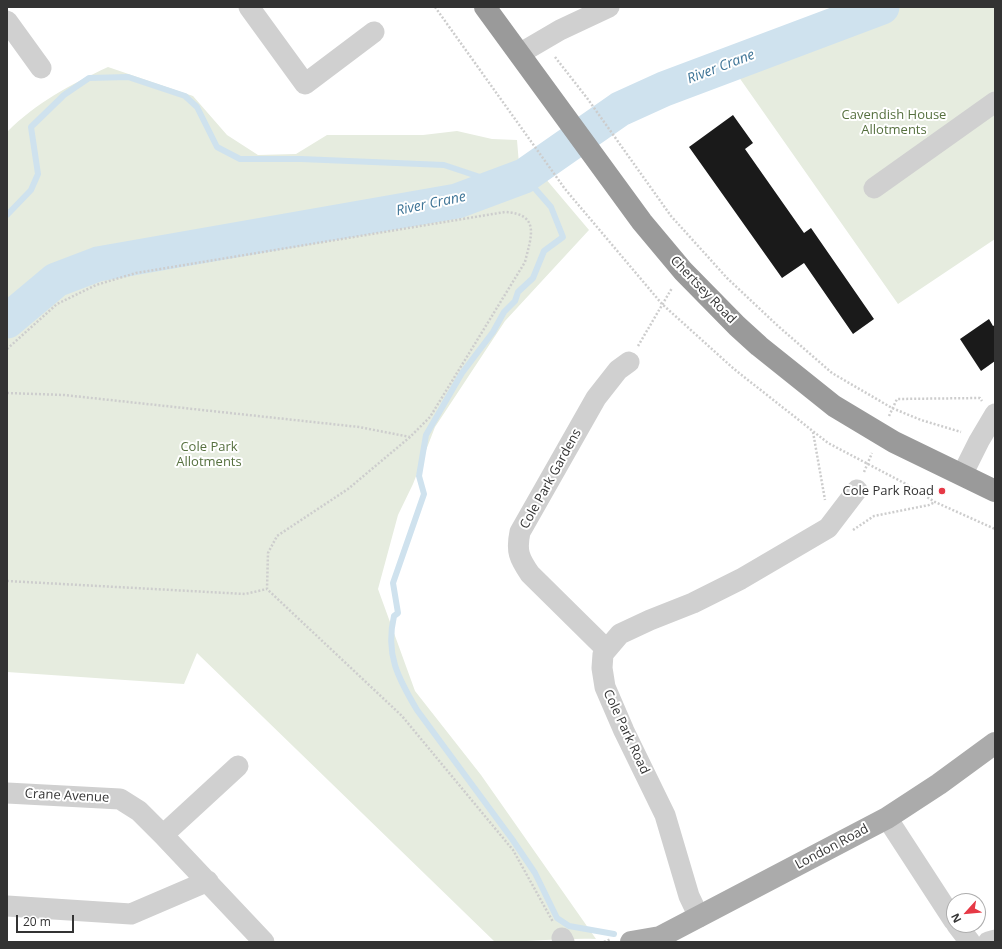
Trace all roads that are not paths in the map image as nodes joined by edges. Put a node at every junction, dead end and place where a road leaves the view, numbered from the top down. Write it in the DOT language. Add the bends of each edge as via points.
graph roads {
  1 [pos="249,7"];
  2 [pos="485,7"];
  3 [pos="609,7"];
  4 [pos="7,21"];
  5 [pos="374,32"];
  6 [pos="519,54"];
  7 [pos="41,68"];
  8 [pos="995,102"];
  9 [pos="874,188"];
  10 [pos="629,362"];
  11 [pos="989,408"];
  12 [pos="962,475"];
  13 [pos="860,481"];
  14 [pos="995,491"];
  15 [pos="606,649"];
  16 [pos="995,743"];
  17 [pos="238,766"];
  18 [pos="7,793"];
  19 [pos="887,818"];
  20 [pos="163,835"];
  21 [pos="208,881"];
  22 [pos="7,906"];
  23 [pos="946,909"];
  24 [pos="699,917"];
  25 [pos="963,933"];
  26 [pos="657,939"];
  27 [pos="258,940"];
  28 [pos="995,940"];
  29 [pos="631,942"];
  30 [pos="970,942"];
  31 [pos="988,942"];
  1 -- 5 [label="street" via="305,84"];
  2 -- 6 [label="highway, Chertsey Road"];
  3 -- 6 [label="street"];
  4 -- 7 [label="street"];
  6 -- 12 [label="highway, Chertsey Road" via="642,222 683,271 759,346 834,406 894,442"];
  8 -- 9 [label="street"];
  10 -- 15 [label="street, Cole Park Gardens" via="618,370 596,398 520,532 517,546 521,561 530,574"];
  11 -- 12 [label="street" via="979,441"];
  12 -- 14 [label="highway, Chertsey Road"];
  13 -- 15 [label="street" via="830,526 741,579 694,603 620,634"];
  15 -- 24 [label="street, Cole Park Road" via="602,668 605,687 665,815"];
  16 -- 19 [label="main road, London Road"];
  17 -- 20 [label="street"];
  18 -- 20 [label="street, Crane Avenue" via="120,799 139,811"];
  19 -- 23 [label="street"];
  19 -- 24 [label="main road, London Road"];
  20 -- 21 [label="street, Crane Avenue"];
  21 -- 22 [label="street" via="130,914"];
  21 -- 27 [label="street, Crane Avenue"];
  24 -- 26 [label="main road, London Road"];
  25 -- 30 [label="street"];
  26 -- 29 [label="main road, London Road"];
  28 -- 31 [label="street"];
}
